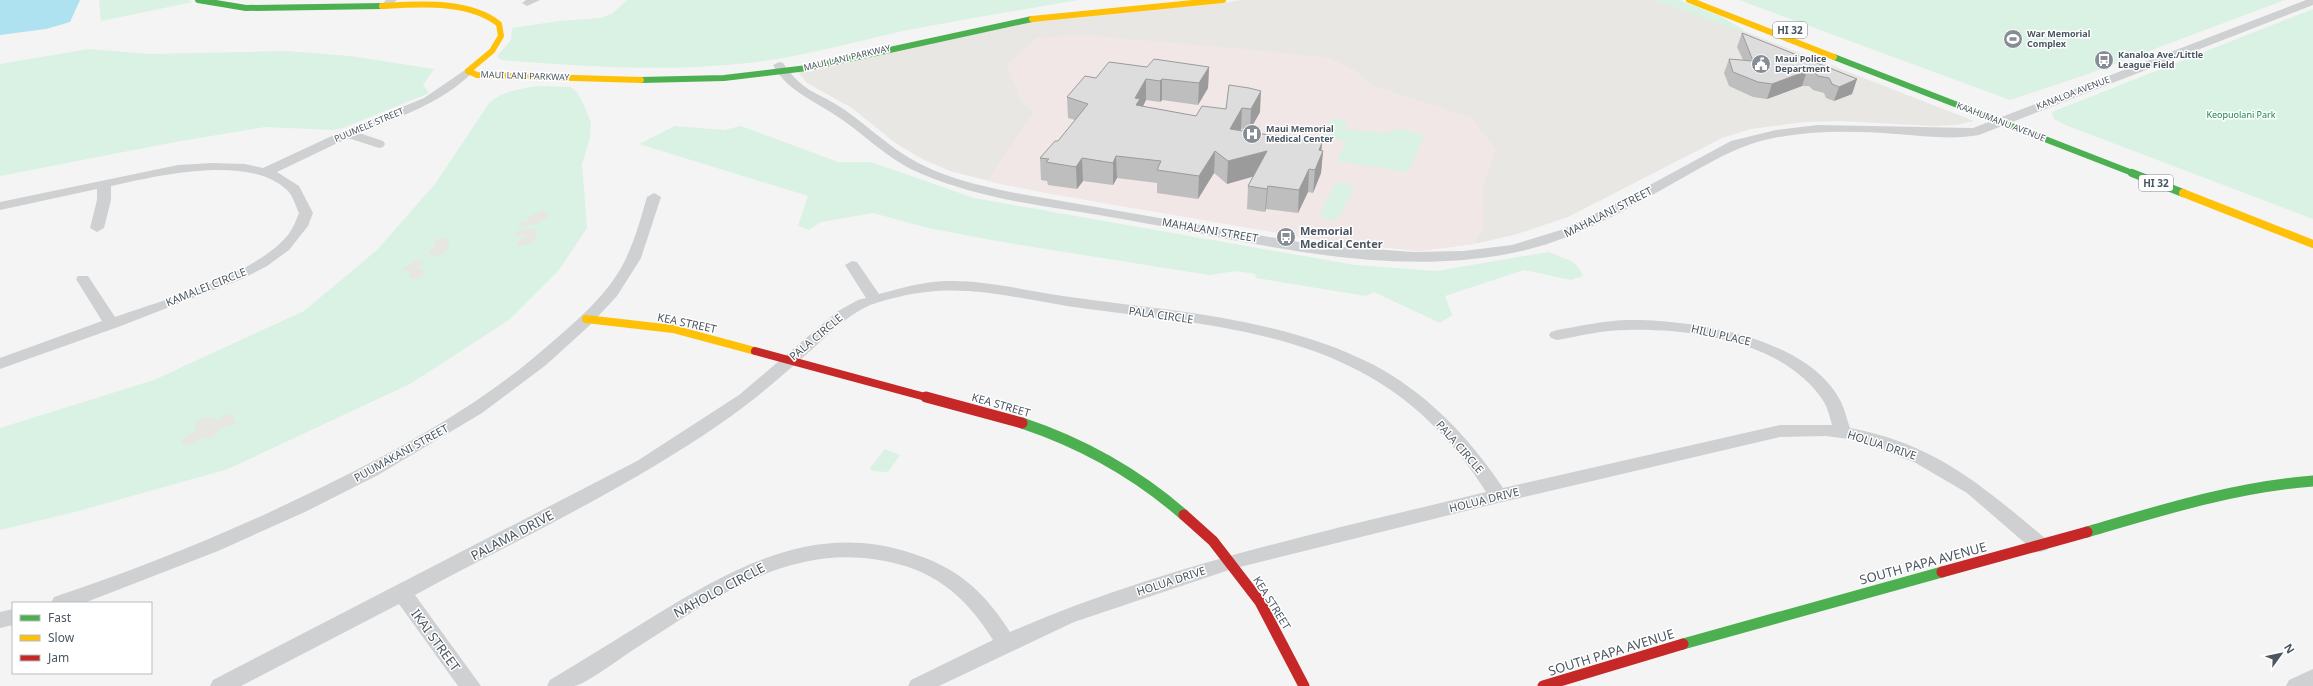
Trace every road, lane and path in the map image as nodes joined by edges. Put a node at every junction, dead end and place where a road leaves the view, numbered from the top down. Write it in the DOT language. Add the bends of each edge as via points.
graph roads {
  1 [pos="198,0"];
  2 [pos="1157,0"];
  3 [pos="1223,0"];
  4 [pos="1689,0"];
  5 [pos="1711,0"];
  6 [pos="2313,1"];
  7 [pos="389,3"];
  8 [pos="780,68"];
  9 [pos="468,71"];
  10 [pos="2012,116"];
  11 [pos="1999,122"];
  12 [pos="2027,122"];
  13 [pos="348,134"];
  14 [pos="379,144"];
  15 [pos="266,172"];
  16 [pos="104,183"];
  17 [pos="654,197"];
  18 [pos="0,206"];
  19 [pos="97,228"];
  20 [pos="2313,244"];
  21 [pos="852,265"];
  22 [pos="83,279"];
  23 [pos="875,299"];
  24 [pos="586,319"];
  25 [pos="112,324"];
  26 [pos="1557,335"];
  27 [pos="787,361"];
  28 [pos="0,364"];
  29 [pos="1843,432"];
  30 [pos="2313,481"];
  31 [pos="1498,496"];
  32 [pos="2040,545"];
  33 [pos="1230,562"];
  34 [pos="402,593"];
  35 [pos="64,602"];
  36 [pos="12,617"];
  37 [pos="0,620"];
  38 [pos="1006,643"];
  39 [pos="2313,678"];
  40 [pos="221,686"];
  41 [pos="470,686"];
  42 [pos="558,686"];
  43 [pos="919,686"];
  44 [pos="1304,686"];
  45 [pos="1543,686"];
  46 [pos="2297,686"];
  1 -- 7 [label="main road" via="260,9"];
  2 -- 8 [label="main road, MAUI LANI PARKWAY" via="1032,12 938,30"];
  3 -- 8 [label="main road, MAUI LANI PARKWAY" via="1037,18"];
  4 -- 11 [label="main road, KAAHUMANU AVENUE / HI 32"];
  5 -- 10 [label="main road, KAAHUMANU AVENUE / HI 32"];
  6 -- 10 [label="street, KANALOA AVENUE"];
  7 -- 9 [label="main road" via="473,9 495,19 501,28 498,44 488,56"];
  8 -- 9 [label="main road, MAUI LANI PARKWAY" via="742,77 675,80 477,75"];
  8 -- 11 [label="street, MAHALANI STREET" via="784,78 794,87 841,113 880,146 916,167 944,179 993,192 1308,248 1402,257 1442,257 1512,249 1559,236 1586,225 1735,144 1762,135 1793,130 1847,128 1967,132 1981,130"];
  9 -- 13 [label="street, PUUMELE STREET" via="458,82 436,95"];
  10 -- 11 [label="street, MAHALANI STREET"];
  10 -- 12 [label="main road, KAAHUMANU AVENUE / HI 32"];
  11 -- 20 [label="main road, KAAHUMANU AVENUE / HI 32"];
  13 -- 14 [label="street"];
  13 -- 15 [label="street, PUUMELE STREET"];
  15 -- 16 [label="street, KAMALEI CIRCLE" via="242,168 199,167"];
  15 -- 25 [label="street, KAMALEI CIRCLE" via="287,183 298,195 304,207 304,221 290,242 265,261 224,282"];
  16 -- 18 [label="street, KAMALEI CIRCLE"];
  16 -- 19 [label="street" via="104,200"];
  17 -- 24 [label="street, PUUMAKANI STREET" via="634,257 622,278"];
  21 -- 23 [label="street"];
  22 -- 25 [label="street"];
  23 -- 27 [label="street, PALA CIRCLE" via="843,314"];
  23 -- 31 [label="street, PALA CIRCLE" via="926,287 970,287 1218,323 1310,344 1345,357 1372,372 1423,407 1467,451"];
  24 -- 27 [label="main road, KEA STREET" via="673,330"];
  24 -- 35 [label="street, PUUMAKANI STREET" via="546,358 471,414 421,443 335,489 213,547 130,580"];
  25 -- 28 [label="street, KAMALEI CIRCLE"];
  26 -- 29 [label="street, HILU PLACE" via="1604,327 1659,325 1694,328 1755,343 1793,364 1826,391 1836,406"];
  27 -- 33 [label="main road, KEA STREET" via="1031,426 1080,446 1126,471 1177,508 1213,541"];
  27 -- 34 [label="street, PALAMA DRIVE" via="745,399 683,441 643,465"];
  29 -- 31 [label="street, HOLUA DRIVE" via="1780,431"];
  29 -- 32 [label="street, HOLUA DRIVE" via="1930,462 1963,481"];
  30 -- 32 [label="main road, SOUTH PAPA AVENUE" via="2289,482 2219,495"];
  31 -- 33 [label="street, HOLUA DRIVE"];
  32 -- 45 [label="main road, SOUTH PAPA AVENUE"];
  33 -- 38 [label="street, HOLUA DRIVE" via="1067,616"];
  33 -- 44 [label="main road, KEA STREET" via="1260,602"];
  34 -- 40 [label="street, PALAMA DRIVE"];
  34 -- 41 [label="street, IKAI STREET"];
  36 -- 37 [label="street"];
  38 -- 42 [label="street, NAHOLO CIRCLE" via="969,593 946,574 897,555 847,549 793,556 758,567 705,595"];
  38 -- 43 [label="street, HOLUA DRIVE"];
  39 -- 46 [label="street"];
}
